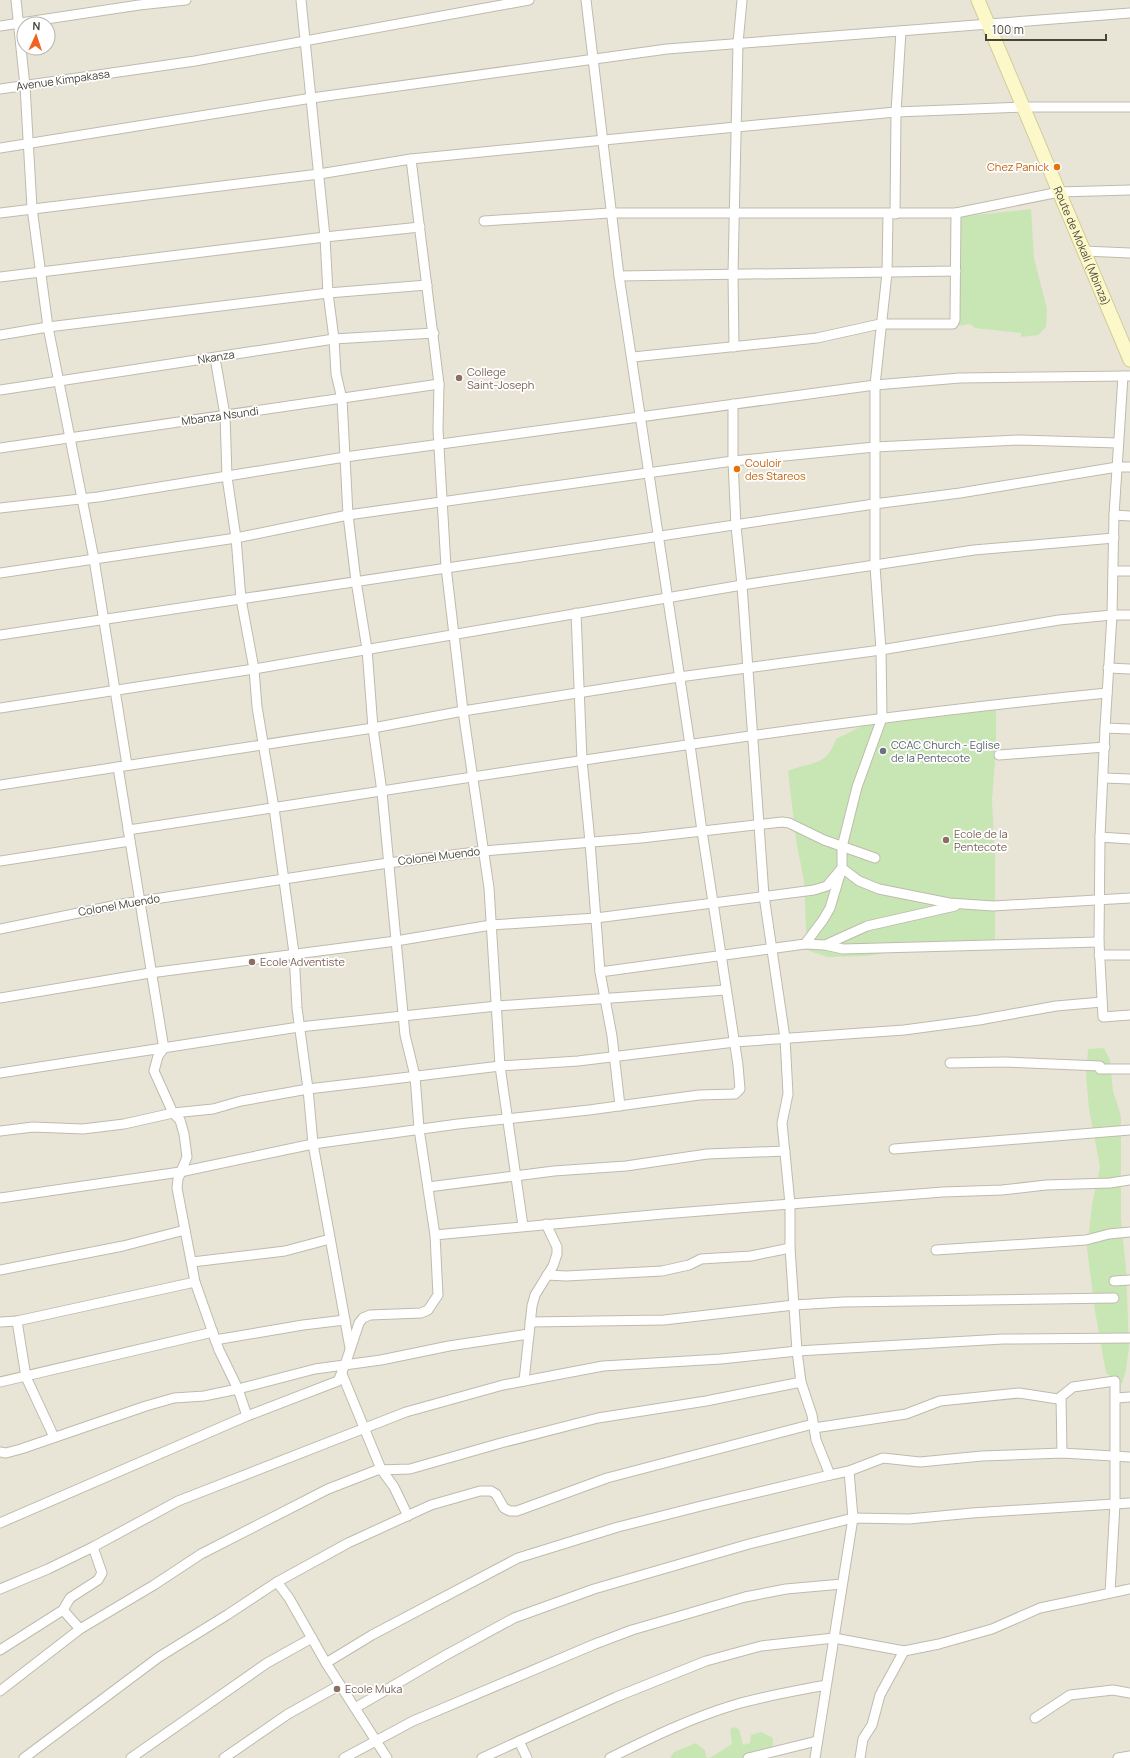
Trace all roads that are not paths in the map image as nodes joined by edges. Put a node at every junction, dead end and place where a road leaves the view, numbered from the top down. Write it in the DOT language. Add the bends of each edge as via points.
graph roads {
  1 [pos="16,0"];
  2 [pos="186,0"];
  3 [pos="301,0"];
  4 [pos="529,0"];
  5 [pos="586,0"];
  6 [pos="742,0"];
  7 [pos="978,0"];
  8 [pos="1130,13"];
  9 [pos="17,16"];
  10 [pos="56,18"];
  11 [pos="16,24"];
  12 [pos="988,24"];
  13 [pos="0,26"];
  14 [pos="901,31"];
  15 [pos="306,42"];
  16 [pos="738,43"];
  17 [pos="21,56"];
  18 [pos="593,60"];
  19 [pos="25,86"];
  20 [pos="0,89"];
  21 [pos="312,98"];
  22 [pos="1023,107"];
  23 [pos="1130,107"];
  24 [pos="896,112"];
  25 [pos="736,127"];
  26 [pos="602,141"];
  27 [pos="28,145"];
  28 [pos="0,148"];
  29 [pos="411,159"];
  30 [pos="319,174"];
  31 [pos="1130,190"];
  32 [pos="1059,192"];
  33 [pos="32,208"];
  34 [pos="0,213"];
  35 [pos="610,213"];
  36 [pos="956,213"];
  37 [pos="736,214"];
  38 [pos="891,214"];
  39 [pos="484,221"];
  40 [pos="420,227"];
  41 [pos="325,237"];
  42 [pos="1084,251"];
  43 [pos="1130,253"];
  44 [pos="956,271"];
  45 [pos="40,272"];
  46 [pos="887,273"];
  47 [pos="733,274"];
  48 [pos="619,276"];
  49 [pos="0,277"];
  50 [pos="427,285"];
  51 [pos="328,293"];
  52 [pos="880,324"];
  53 [pos="48,327"];
  54 [pos="434,332"];
  55 [pos="0,335"];
  56 [pos="334,339"];
  57 [pos="734,347"];
  58 [pos="633,357"];
  59 [pos="216,358"];
  60 [pos="1130,360"];
  61 [pos="1126,376"];
  62 [pos="57,381"];
  63 [pos="439,384"];
  64 [pos="875,385"];
  65 [pos="0,390"];
  66 [pos="342,398"];
  67 [pos="733,404"];
  68 [pos="225,415"];
  69 [pos="640,417"];
  70 [pos="70,436"];
  71 [pos="1118,443"];
  72 [pos="439,444"];
  73 [pos="875,447"];
  74 [pos="0,448"];
  75 [pos="345,457"];
  76 [pos="732,461"];
  77 [pos="1117,467"];
  78 [pos="1130,467"];
  79 [pos="649,474"];
  80 [pos="227,477"];
  81 [pos="82,498"];
  82 [pos="441,503"];
  83 [pos="874,504"];
  84 [pos="0,508"];
  85 [pos="348,515"];
  86 [pos="1114,515"];
  87 [pos="1130,516"];
  88 [pos="736,526"];
  89 [pos="658,537"];
  90 [pos="236,538"];
  91 [pos="1114,538"];
  92 [pos="94,558"];
  93 [pos="875,566"];
  94 [pos="446,567"];
  95 [pos="1113,571"];
  96 [pos="1130,571"];
  97 [pos="0,572"];
  98 [pos="356,581"];
  99 [pos="742,585"];
  100 [pos="668,597"];
  101 [pos="241,599"];
  102 [pos="576,613"];
  103 [pos="1112,615"];
  104 [pos="1130,615"];
  105 [pos="105,620"];
  106 [pos="454,634"];
  107 [pos="0,635"];
  108 [pos="367,649"];
  109 [pos="881,650"];
  110 [pos="748,668"];
  111 [pos="1108,668"];
  112 [pos="254,669"];
  113 [pos="1130,669"];
  114 [pos="679,677"];
  115 [pos="116,690"];
  116 [pos="580,692"];
  117 [pos="1107,693"];
  118 [pos="0,708"];
  119 [pos="463,711"];
  120 [pos="882,718"];
  121 [pos="373,728"];
  122 [pos="1104,728"];
  123 [pos="1130,729"];
  124 [pos="752,736"];
  125 [pos="264,743"];
  126 [pos="690,745"];
  127 [pos="1104,747"];
  128 [pos="999,755"];
  129 [pos="582,760"];
  130 [pos="122,766"];
  131 [pos="472,776"];
  132 [pos="1104,778"];
  133 [pos="1130,780"];
  134 [pos="0,785"];
  135 [pos="382,792"];
  136 [pos="274,808"];
  137 [pos="758,825"];
  138 [pos="128,830"];
  139 [pos="702,831"];
  140 [pos="1100,838"];
  141 [pos="1130,839"];
  142 [pos="130,841"];
  143 [pos="590,842"];
  144 [pos="842,847"];
  145 [pos="484,851"];
  146 [pos="875,858"];
  147 [pos="0,861"];
  148 [pos="388,863"];
  149 [pos="842,868"];
  150 [pos="283,878"];
  151 [pos="764,896"];
  152 [pos="1130,898"];
  153 [pos="1099,900"];
  154 [pos="139,901"];
  155 [pos="713,904"];
  156 [pos="965,904"];
  157 [pos="596,918"];
  158 [pos="491,926"];
  159 [pos="0,929"];
  160 [pos="396,941"];
  161 [pos="1098,942"];
  162 [pos="805,944"];
  163 [pos="825,945"];
  164 [pos="773,949"];
  165 [pos="294,953"];
  166 [pos="1099,955"];
  167 [pos="1130,955"];
  168 [pos="721,956"];
  169 [pos="600,972"];
  170 [pos="150,973"];
  171 [pos="726,990"];
  172 [pos="0,998"];
  173 [pos="605,999"];
  174 [pos="1102,1002"];
  175 [pos="497,1006"];
  176 [pos="1130,1015"];
  177 [pos="403,1016"];
  178 [pos="299,1027"];
  179 [pos="785,1038"];
  180 [pos="735,1042"];
  181 [pos="164,1048"];
  182 [pos="615,1056"];
  183 [pos="950,1063"];
  184 [pos="500,1066"];
  185 [pos="1130,1069"];
  186 [pos="0,1074"];
  187 [pos="415,1076"];
  188 [pos="308,1089"];
  189 [pos="620,1106"];
  190 [pos="173,1113"];
  191 [pos="506,1119"];
  192 [pos="419,1129"];
  193 [pos="1130,1130"];
  194 [pos="0,1131"];
  195 [pos="313,1144"];
  196 [pos="894,1149"];
  197 [pos="785,1151"];
  198 [pos="180,1172"];
  199 [pos="516,1177"];
  200 [pos="1130,1180"];
  201 [pos="428,1187"];
  202 [pos="0,1198"];
  203 [pos="790,1204"];
  204 [pos="546,1224"];
  205 [pos="523,1226"];
  206 [pos="185,1230"];
  207 [pos="1130,1232"];
  208 [pos="435,1235"];
  209 [pos="330,1239"];
  210 [pos="790,1248"];
  211 [pos="936,1250"];
  212 [pos="192,1262"];
  213 [pos="0,1270"];
  214 [pos="547,1275"];
  215 [pos="1130,1280"];
  216 [pos="1114,1281"];
  217 [pos="195,1282"];
  218 [pos="1114,1298"];
  219 [pos="794,1305"];
  220 [pos="344,1320"];
  221 [pos="17,1321"];
  222 [pos="0,1322"];
  223 [pos="530,1322"];
  224 [pos="529,1334"];
  225 [pos="214,1336"];
  226 [pos="1130,1338"];
  227 [pos="350,1350"];
  228 [pos="796,1351"];
  229 [pos="344,1370"];
  230 [pos="26,1377"];
  231 [pos="524,1380"];
  232 [pos="0,1382"];
  233 [pos="801,1382"];
  234 [pos="238,1389"];
  235 [pos="1061,1397"];
  236 [pos="1130,1397"];
  237 [pos="1116,1398"];
  238 [pos="247,1416"];
  239 [pos="814,1426"];
  240 [pos="363,1428"];
  241 [pos="54,1437"];
  242 [pos="0,1452"];
  243 [pos="1062,1453"];
  244 [pos="1114,1456"];
  245 [pos="1130,1457"];
  246 [pos="382,1469"];
  247 [pos="849,1471"];
  248 [pos="830,1475"];
  249 [pos="1130,1503"];
  250 [pos="1116,1504"];
  251 [pos="408,1516"];
  252 [pos="854,1518"];
  253 [pos="1,1520"];
  254 [pos="93,1547"];
  255 [pos="277,1582"];
  256 [pos="842,1584"];
  257 [pos="0,1589"];
  258 [pos="1130,1589"];
  259 [pos="1110,1593"];
  260 [pos="63,1610"];
  261 [pos="80,1629"];
  262 [pos="312,1638"];
  263 [pos="834,1638"];
  264 [pos="0,1650"];
  265 [pos="904,1650"];
  266 [pos="326,1663"];
  267 [pos="826,1684"];
  268 [pos="340,1685"];
  269 [pos="0,1691"];
  270 [pos="1130,1693"];
  271 [pos="355,1708"];
  272 [pos="1035,1718"];
  273 [pos="375,1740"];
  274 [pos="519,1741"];
  275 [pos="817,1741"];
  276 [pos="1130,1756"];
  277 [pos="24,1758"];
  278 [pos="131,1758"];
  279 [pos="224,1758"];
  280 [pos="344,1758"];
  281 [pos="388,1758"];
  282 [pos="482,1758"];
  283 [pos="527,1758"];
  284 [pos="610,1758"];
  285 [pos="748,1758"];
  286 [pos="815,1758"];
  287 [pos="860,1758"];
  288 [pos="1118,1758"];
  1 -- 9 [label="street"];
  2 -- 10 [label="street"];
  3 -- 15 [label="street"];
  4 -- 15 [label="street, Avenue Kimpakasa"];
  5 -- 18 [label="street"];
  6 -- 16 [label="street"];
  7 -- 12 [label="street, Route de Mokali (Mbinza)"];
  8 -- 12 [label="street"];
  11 -- 13 [label="street"];
  12 -- 14 [label="street"];
  12 -- 22 [label="street, Route de Mokali (Mbinza)"];
  14 -- 16 [label="street"];
  14 -- 24 [label="street"];
  15 -- 19 [label="street, Avenue Kimpakasa"];
  15 -- 21 [label="street"];
  16 -- 18 [label="street" via="667,49"];
  16 -- 25 [label="street"];
  17 -- 19 [label="street"];
  18 -- 21 [label="street"];
  18 -- 26 [label="street"];
  19 -- 20 [label="street, Avenue Kimpakasa"];
  19 -- 27 [label="street"];
  21 -- 27 [label="street"];
  21 -- 30 [label="street"];
  22 -- 23 [label="street"];
  22 -- 24 [label="street"];
  22 -- 32 [label="street, Route de Mokali (Mbinza)"];
  24 -- 25 [label="street"];
  24 -- 38 [label="street"];
  25 -- 26 [label="street"];
  25 -- 37 [label="street"];
  26 -- 29 [label="street"];
  26 -- 35 [label="street"];
  27 -- 28 [label="street"];
  27 -- 33 [label="street"];
  29 -- 30 [label="street"];
  29 -- 40 [label="street"];
  30 -- 33 [label="street"];
  30 -- 41 [label="street"];
  31 -- 32 [label="street"];
  32 -- 36 [label="street"];
  32 -- 42 [label="street, Route de Mokali (Mbinza)"];
  33 -- 34 [label="street"];
  33 -- 45 [label="street"];
  35 -- 37 [label="street"];
  35 -- 39 [label="street"];
  35 -- 48 [label="street"];
  36 -- 38 [label="street"];
  36 -- 44 [label="street"];
  37 -- 38 [label="street"];
  37 -- 47 [label="street"];
  38 -- 46 [label="street"];
  40 -- 41 [label="street"];
  40 -- 50 [label="street"];
  41 -- 45 [label="street"];
  41 -- 51 [label="street"];
  42 -- 43 [label="street"];
  42 -- 60 [label="street, Route de Mokali (Mbinza)"];
  44 -- 46 [label="street"];
  44 -- 52 [label="street" via="953,324"];
  45 -- 49 [label="street"];
  45 -- 53 [label="street"];
  46 -- 47 [label="street"];
  46 -- 52 [label="street"];
  47 -- 48 [label="street"];
  47 -- 57 [label="street"];
  48 -- 58 [label="street"];
  50 -- 51 [label="street"];
  50 -- 54 [label="street"];
  51 -- 53 [label="street"];
  51 -- 56 [label="street"];
  52 -- 57 [label="street" via="817,338"];
  52 -- 64 [label="street"];
  53 -- 55 [label="street"];
  53 -- 62 [label="street"];
  54 -- 56 [label="street, Nkanza"];
  54 -- 63 [label="street"];
  56 -- 59 [label="street, Nkanza"];
  56 -- 66 [label="street" via="336,374"];
  57 -- 58 [label="street"];
  58 -- 69 [label="street"];
  59 -- 62 [label="street, Nkanza"];
  59 -- 68 [label="street"];
  61 -- 64 [label="street" via="960,378"];
  61 -- 71 [label="street"];
  62 -- 65 [label="street, Nkanza"];
  62 -- 70 [label="street"];
  63 -- 66 [label="street, Mbanza Nsundi"];
  63 -- 72 [label="street"];
  64 -- 67 [label="street"];
  64 -- 73 [label="street"];
  66 -- 68 [label="street, Mbanza Nsundi"];
  66 -- 75 [label="street"];
  67 -- 69 [label="street"];
  67 -- 76 [label="street"];
  68 -- 70 [label="street, Mbanza Nsundi"];
  68 -- 80 [label="street"];
  69 -- 72 [label="street"];
  69 -- 79 [label="street"];
  70 -- 74 [label="street, Mbanza Nsundi"];
  70 -- 81 [label="street"];
  71 -- 73 [label="street" via="1020,440"];
  71 -- 77 [label="street"];
  72 -- 75 [label="street"];
  72 -- 82 [label="street"];
  73 -- 76 [label="street"];
  73 -- 83 [label="street"];
  75 -- 80 [label="street"];
  75 -- 85 [label="street"];
  76 -- 79 [label="street"];
  76 -- 88 [label="street"];
  77 -- 78 [label="street"];
  77 -- 83 [label="street" via="960,493"];
  77 -- 86 [label="street"];
  79 -- 82 [label="street"];
  79 -- 89 [label="street"];
  80 -- 81 [label="street"];
  80 -- 90 [label="street"];
  81 -- 84 [label="street"];
  81 -- 92 [label="street"];
  82 -- 85 [label="street"];
  82 -- 94 [label="street"];
  83 -- 88 [label="street"];
  83 -- 93 [label="street"];
  85 -- 90 [label="street"];
  85 -- 98 [label="street"];
  86 -- 87 [label="street"];
  86 -- 91 [label="street"];
  88 -- 89 [label="street"];
  88 -- 99 [label="street"];
  89 -- 94 [label="street"];
  89 -- 100 [label="street"];
  90 -- 92 [label="street"];
  90 -- 101 [label="street"];
  91 -- 93 [label="street" via="974,550"];
  91 -- 95 [label="street"];
  92 -- 97 [label="street"];
  92 -- 105 [label="street"];
  93 -- 99 [label="street"];
  93 -- 109 [label="street"];
  94 -- 98 [label="street"];
  94 -- 106 [label="street"];
  95 -- 96 [label="street"];
  95 -- 103 [label="street"];
  98 -- 101 [label="street"];
  98 -- 108 [label="street"];
  99 -- 100 [label="street"];
  99 -- 110 [label="street"];
  100 -- 102 [label="street"];
  100 -- 114 [label="street"];
  101 -- 105 [label="street"];
  101 -- 112 [label="street"];
  102 -- 106 [label="street"];
  102 -- 116 [label="street"];
  103 -- 104 [label="street"];
  103 -- 109 [label="street" via="1059,620"];
  103 -- 111 [label="street"];
  105 -- 107 [label="street"];
  105 -- 115 [label="street"];
  106 -- 108 [label="street"];
  106 -- 119 [label="street"];
  108 -- 112 [label="street"];
  108 -- 121 [label="street"];
  109 -- 110 [label="street"];
  109 -- 120 [label="street"];
  110 -- 114 [label="street"];
  110 -- 124 [label="street"];
  111 -- 113 [label="street"];
  111 -- 117 [label="street"];
  112 -- 115 [label="street"];
  112 -- 125 [label="street" via="257,707"];
  114 -- 116 [label="street"];
  114 -- 126 [label="street"];
  115 -- 118 [label="street"];
  115 -- 130 [label="street"];
  116 -- 119 [label="street"];
  116 -- 129 [label="street"];
  117 -- 120 [label="street"];
  117 -- 122 [label="street"];
  119 -- 121 [label="street"];
  119 -- 131 [label="street"];
  120 -- 124 [label="street"];
  120 -- 144 [label="street" via="857,787"];
  121 -- 125 [label="street"];
  121 -- 135 [label="street"];
  122 -- 123 [label="street"];
  122 -- 127 [label="street"];
  124 -- 126 [label="street"];
  124 -- 137 [label="street"];
  125 -- 130 [label="street"];
  125 -- 136 [label="street"];
  126 -- 129 [label="street"];
  126 -- 139 [label="street"];
  127 -- 128 [label="street"];
  127 -- 132 [label="street"];
  129 -- 131 [label="street"];
  129 -- 143 [label="street"];
  130 -- 134 [label="street"];
  130 -- 138 [label="street"];
  131 -- 135 [label="street"];
  131 -- 145 [label="street"];
  132 -- 133 [label="street"];
  132 -- 140 [label="street"];
  135 -- 136 [label="street"];
  135 -- 148 [label="street"];
  136 -- 138 [label="street"];
  136 -- 150 [label="street"];
  137 -- 139 [label="street, Colonel Muendo"];
  137 -- 144 [label="street, Colonel Muendo" via="789,822"];
  137 -- 151 [label="street"];
  138 -- 142 [label="street"];
  139 -- 143 [label="street, Colonel Muendo"];
  139 -- 155 [label="street"];
  140 -- 141 [label="street"];
  140 -- 153 [label="street"];
  142 -- 147 [label="street"];
  142 -- 154 [label="street"];
  143 -- 145 [label="street, Colonel Muendo"];
  143 -- 157 [label="street"];
  144 -- 146 [label="street, Colonel Muendo"];
  144 -- 149 [label="street"];
  145 -- 148 [label="street, Colonel Muendo"];
  145 -- 158 [label="street"];
  148 -- 150 [label="street, Colonel Muendo"];
  148 -- 160 [label="street"];
  149 -- 151 [label="street" via="827,886 822,888"];
  149 -- 156 [label="street" via="859,881 879,889"];
  149 -- 162 [label="street" via="830,908"];
  150 -- 154 [label="street, Colonel Muendo"];
  150 -- 165 [label="street"];
  151 -- 155 [label="street"];
  151 -- 164 [label="street"];
  152 -- 153 [label="street"];
  153 -- 156 [label="street" via="1006,906"];
  153 -- 161 [label="street"];
  154 -- 159 [label="street, Colonel Muendo"];
  154 -- 170 [label="street"];
  155 -- 157 [label="street"];
  155 -- 168 [label="street"];
  156 -- 163 [label="street" via="867,926"];
  157 -- 158 [label="street"];
  157 -- 169 [label="street"];
  158 -- 160 [label="street"];
  158 -- 175 [label="street"];
  160 -- 165 [label="street"];
  160 -- 177 [label="street"];
  161 -- 163 [label="street" via="851,949"];
  161 -- 166 [label="street"];
  162 -- 163 [label="street"];
  162 -- 164 [label="street"];
  164 -- 168 [label="street"];
  164 -- 179 [label="street"];
  165 -- 170 [label="street"];
  165 -- 178 [label="street"];
  166 -- 167 [label="street"];
  166 -- 174 [label="street"];
  168 -- 169 [label="street"];
  168 -- 171 [label="street"];
  169 -- 173 [label="street"];
  170 -- 172 [label="street"];
  170 -- 181 [label="street"];
  171 -- 173 [label="street"];
  171 -- 180 [label="street"];
  173 -- 175 [label="street"];
  173 -- 182 [label="street"];
  174 -- 176 [label="street" via="1103,1017"];
  174 -- 179 [label="street" via="1056,1006 904,1030"];
  175 -- 177 [label="street"];
  175 -- 184 [label="street"];
  177 -- 178 [label="street"];
  177 -- 187 [label="street" via="408,1053"];
  178 -- 181 [label="street"];
  178 -- 188 [label="street"];
  179 -- 180 [label="street"];
  179 -- 197 [label="street" via="788,1094 782,1123"];
  180 -- 182 [label="street"];
  180 -- 189 [label="street" via="740,1089 735,1094 699,1095"];
  181 -- 186 [label="street"];
  181 -- 190 [label="street" via="158,1056 154,1071"];
  182 -- 184 [label="street"];
  182 -- 189 [label="street"];
  183 -- 185 [label="street" via="1004,1062"];
  184 -- 187 [label="street"];
  184 -- 191 [label="street"];
  187 -- 188 [label="street"];
  187 -- 192 [label="street"];
  188 -- 190 [label="street" via="241,1101 213,1109"];
  188 -- 195 [label="street"];
  189 -- 191 [label="street"];
  190 -- 194 [label="street" via="124,1124 83,1129 32,1127"];
  190 -- 198 [label="street" via="180,1120 187,1152"];
  191 -- 192 [label="street"];
  191 -- 199 [label="street"];
  192 -- 195 [label="street"];
  192 -- 201 [label="street"];
  193 -- 196 [label="street"];
  195 -- 198 [label="street"];
  195 -- 209 [label="street"];
  197 -- 199 [label="street" via="707,1154 626,1166 554,1171"];
  197 -- 203 [label="street"];
  198 -- 202 [label="street"];
  198 -- 206 [label="street" via="177,1188"];
  199 -- 201 [label="street"];
  199 -- 205 [label="street"];
  200 -- 203 [label="street"];
  201 -- 208 [label="street"];
  203 -- 204 [label="street"];
  203 -- 210 [label="street"];
  204 -- 205 [label="street"];
  204 -- 214 [label="street" via="557,1247 553,1266"];
  205 -- 208 [label="street"];
  206 -- 212 [label="street"];
  206 -- 213 [label="street" via="123,1246"];
  207 -- 211 [label="street" via="1086,1240"];
  208 -- 227 [label="street" via="438,1295 428,1310 421,1313 370,1315 363,1318"];
  209 -- 212 [label="street" via="285,1251"];
  209 -- 220 [label="street"];
  210 -- 214 [label="street" via="751,1256 702,1259 689,1266 662,1271"];
  210 -- 219 [label="street"];
  212 -- 217 [label="street"];
  214 -- 223 [label="street" via="535,1295"];
  215 -- 216 [label="street"];
  217 -- 221 [label="street"];
  217 -- 225 [label="street"];
  218 -- 219 [label="street"];
  219 -- 223 [label="street" via="664,1320"];
  219 -- 228 [label="street"];
  220 -- 225 [label="street"];
  220 -- 227 [label="street"];
  221 -- 222 [label="street"];
  221 -- 230 [label="street"];
  223 -- 224 [label="street"];
  224 -- 229 [label="street" via="449,1346"];
  224 -- 231 [label="street"];
  225 -- 230 [label="street" via="112,1354"];
  225 -- 234 [label="street"];
  226 -- 228 [label="street" via="1003,1339"];
  227 -- 229 [label="street"];
  228 -- 231 [label="street" via="603,1366"];
  228 -- 233 [label="street"];
  229 -- 234 [label="street" via="315,1369"];
  229 -- 238 [label="street" via="338,1381"];
  229 -- 240 [label="street"];
  230 -- 232 [label="street"];
  230 -- 241 [label="street"];
  231 -- 240 [label="street" via="406,1412"];
  233 -- 239 [label="street"];
  233 -- 246 [label="street" via="706,1401 598,1418 410,1469"];
  234 -- 238 [label="street"];
  234 -- 241 [label="street" via="204,1396 174,1398"];
  235 -- 237 [label="street" via="1073,1387 1115,1381"];
  235 -- 239 [label="street" via="1058,1399 1019,1393 940,1401 906,1414"];
  235 -- 243 [label="street"];
  236 -- 237 [label="street"];
  237 -- 244 [label="street"];
  238 -- 253 [label="street"];
  239 -- 248 [label="street" via="818,1448"];
  239 -- 251 [label="street" via="607,1478 517,1511 504,1508 496,1494 491,1491 480,1491 431,1505"];
  240 -- 246 [label="street"];
  240 -- 254 [label="street" via="178,1501"];
  241 -- 242 [label="street" via="21,1449"];
  243 -- 244 [label="street"];
  243 -- 247 [label="street" via="924,1461 883,1458"];
  244 -- 245 [label="street"];
  244 -- 250 [label="street"];
  246 -- 251 [label="street"];
  246 -- 261 [label="street" via="328,1489 201,1554"];
  247 -- 248 [label="street"];
  247 -- 252 [label="street"];
  248 -- 266 [label="street" via="618,1527 518,1558 372,1635"];
  249 -- 250 [label="street"];
  250 -- 252 [label="street" via="909,1519"];
  250 -- 259 [label="street"];
  251 -- 255 [label="street" via="342,1546"];
  252 -- 256 [label="street"];
  252 -- 271 [label="street" via="749,1544 594,1589 514,1618"];
  254 -- 257 [label="street"];
  254 -- 260 [label="street" via="101,1577 70,1598"];
  255 -- 262 [label="street"];
  255 -- 277 [label="street" via="159,1657"];
  256 -- 263 [label="street"];
  256 -- 273 [label="street" via="786,1589 745,1597 632,1630 413,1721"];
  258 -- 259 [label="street"];
  259 -- 265 [label="street" via="1036,1609 992,1629 939,1644"];
  260 -- 261 [label="street"];
  260 -- 264 [label="street"];
  261 -- 269 [label="street"];
  262 -- 266 [label="street"];
  262 -- 278 [label="street" via="247,1676"];
  263 -- 265 [label="street"];
  263 -- 267 [label="street"];
  263 -- 274 [label="street" via="760,1646 706,1661 616,1697"];
  265 -- 287 [label="street" via="880,1695 872,1725 863,1739"];
  266 -- 268 [label="street"];
  267 -- 275 [label="street"];
  267 -- 284 [label="street" via="763,1697 695,1718"];
  268 -- 271 [label="street"];
  268 -- 279 [label="street" via="288,1714"];
  270 -- 272 [label="street" via="1113,1690 1073,1694"];
  271 -- 273 [label="street"];
  273 -- 280 [label="street"];
  273 -- 281 [label="street"];
  274 -- 282 [label="street"];
  274 -- 283 [label="street"];
  275 -- 285 [label="street"];
  275 -- 286 [label="street"];
  276 -- 288 [label="street"];
}
